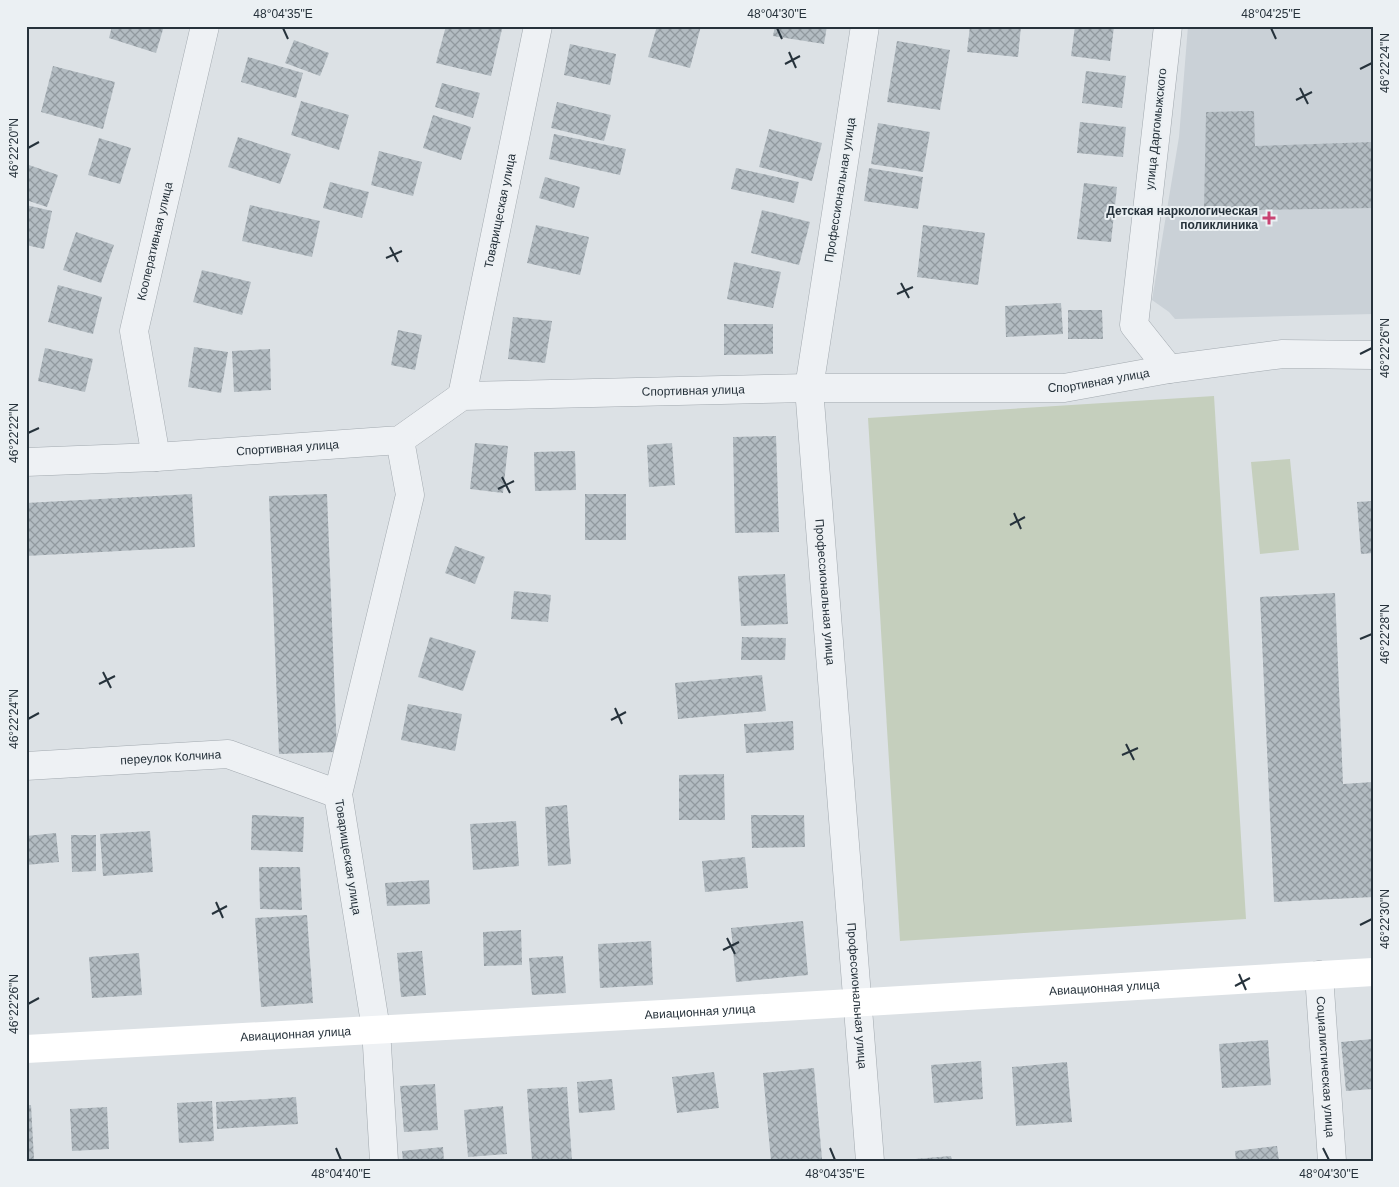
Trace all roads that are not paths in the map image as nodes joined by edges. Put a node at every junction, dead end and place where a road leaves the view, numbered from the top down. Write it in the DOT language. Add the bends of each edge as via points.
graph roads {
  1 [pos="205,26"];
  2 [pos="538,26"];
  3 [pos="865,26"];
  4 [pos="1168,26"];
  5 [pos="1373,355"];
  6 [pos="1169,369"];
  7 [pos="809,388"];
  8 [pos="462,396"];
  9 [pos="400,440"];
  10 [pos="156,457"];
  11 [pos="26,462"];
  12 [pos="26,766"];
  13 [pos="338,794"];
  14 [pos="1373,972"];
  15 [pos="1319,975"];
  16 [pos="857,1002"];
  17 [pos="376,1029"];
  18 [pos="26,1049"];
  19 [pos="384,1161"];
  20 [pos="870,1161"];
  21 [pos="1332,1161"];
  1 -- 10 [label="street, Кооперативная улица" via="134,331"];
  2 -- 8 [label="street, Товарищеская улица"];
  3 -- 7 [label="street, Профессиональная улица"];
  4 -- 6 [label="street, улица Даргомыжского" via="1134,325"];
  5 -- 6 [label="street, Спортивная улица" via="1282,354"];
  6 -- 7 [label="street, Спортивная улица" via="1064,388"];
  7 -- 8 [label="street, Спортивная улица"];
  7 -- 16 [label="street, Профессиональная улица"];
  8 -- 9 [label="street"];
  9 -- 10 [label="street, Спортивная улица"];
  9 -- 13 [label="street, Товарищеская улица" via="410,494"];
  10 -- 11 [label="street, Спортивная улица"];
  12 -- 13 [label="street, переулок Колчина" via="228,754"];
  13 -- 17 [label="street, Товарищеская улица"];
  14 -- 15 [label="main road, Авиационная улица"];
  15 -- 16 [label="main road, Авиационная улица"];
  15 -- 21 [label="street, Социалистическая улица"];
  16 -- 17 [label="main road, Авиационная улица"];
  16 -- 20 [label="street, Профессиональная улица"];
  17 -- 18 [label="main road, Авиационная улица"];
  17 -- 19 [label="street, Товарищеская улица"];
}
